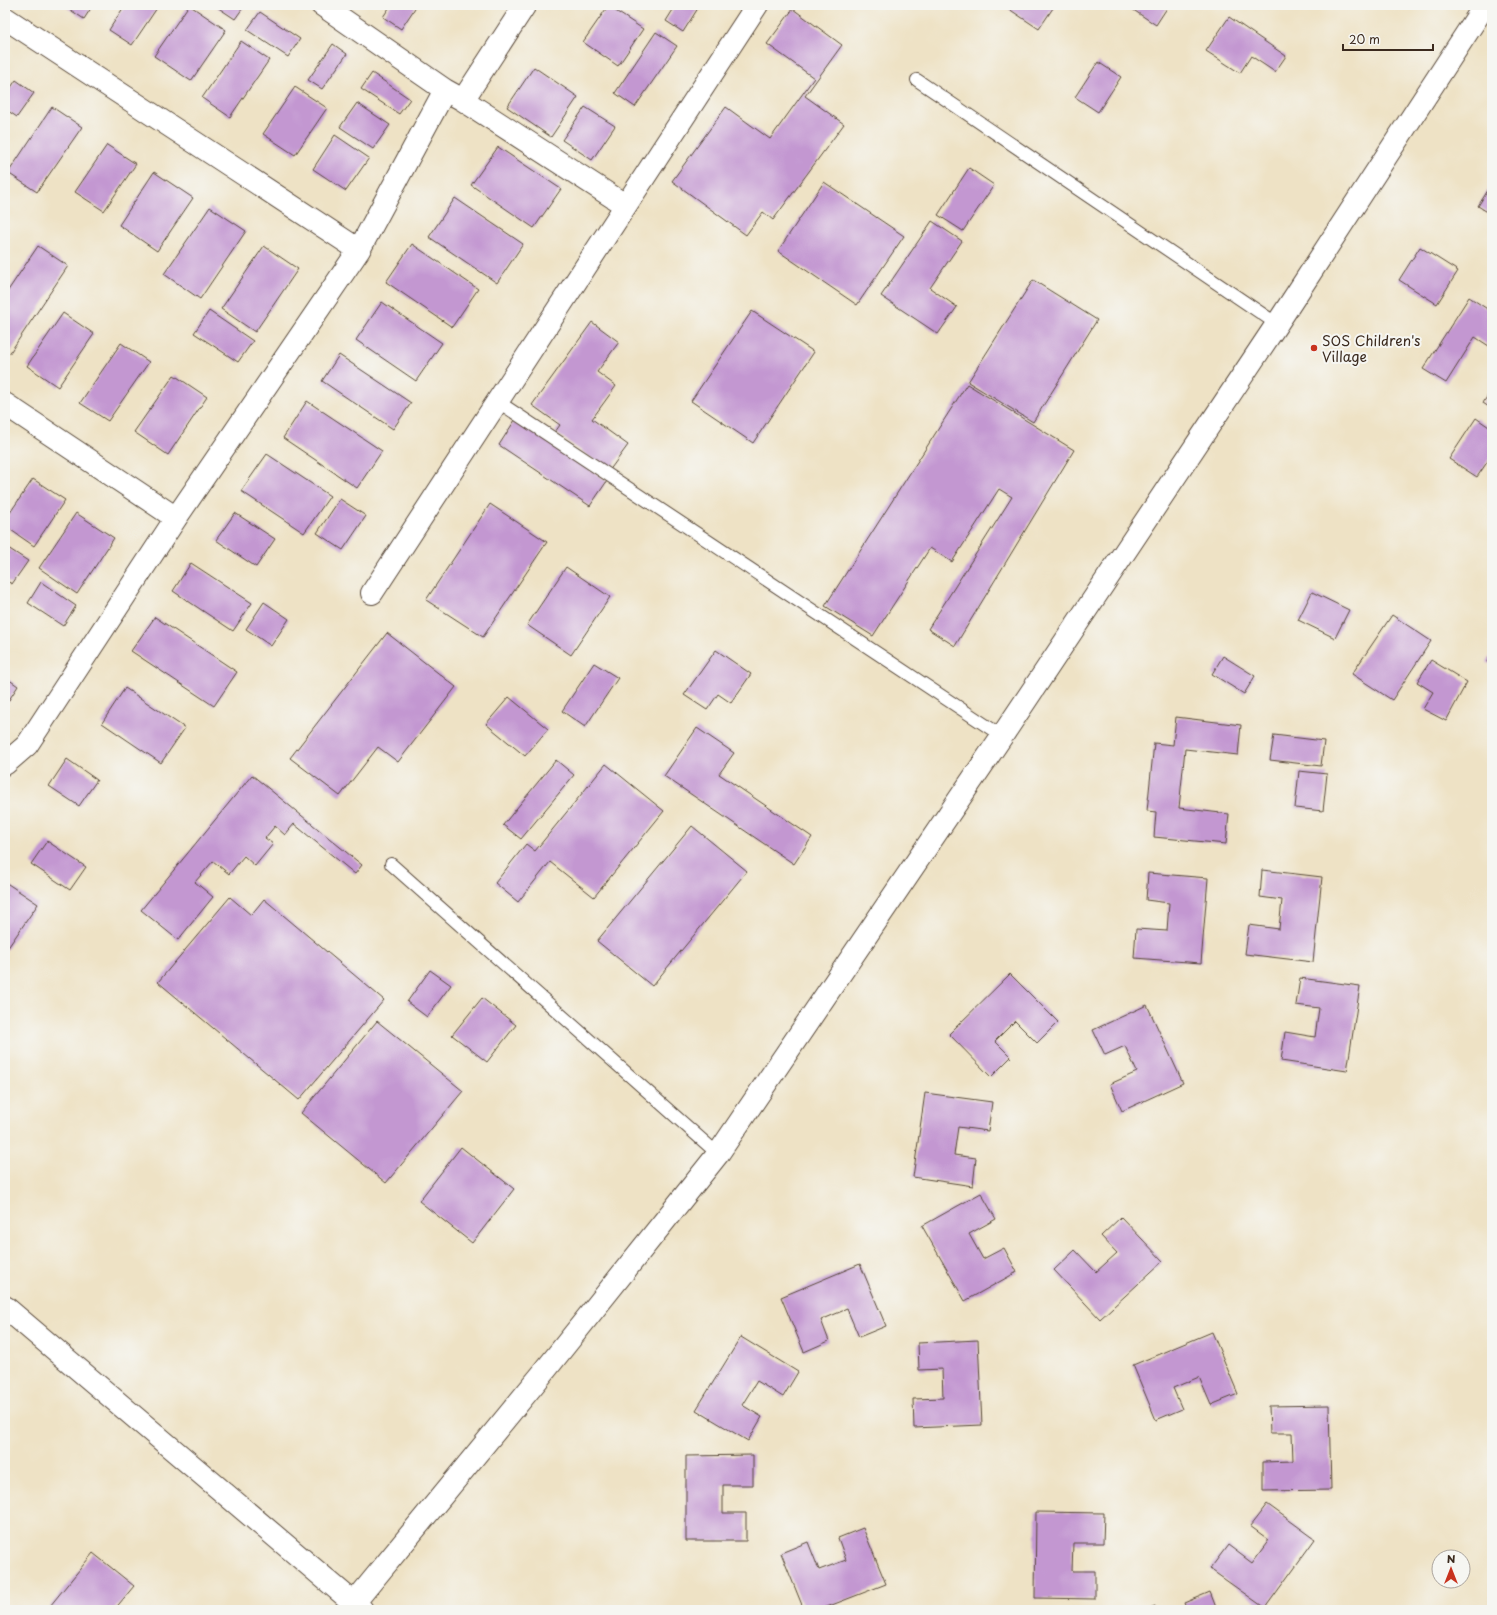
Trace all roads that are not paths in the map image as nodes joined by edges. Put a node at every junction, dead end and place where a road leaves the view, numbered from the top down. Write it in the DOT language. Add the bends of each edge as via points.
graph roads {
  1 [pos="322,5"];
  2 [pos="524,5"];
  3 [pos="757,5"];
  4 [pos="1485,5"];
  5 [pos="5,18"];
  6 [pos="917,80"];
  7 [pos="454,95"];
  8 [pos="624,205"];
  9 [pos="359,250"];
  10 [pos="1277,324"];
  11 [pos="497,401"];
  12 [pos="5,404"];
  13 [pos="176,518"];
  14 [pos="372,593"];
  15 [pos="1002,736"];
  16 [pos="5,764"];
  17 [pos="391,864"];
  18 [pos="718,1154"];
  19 [pos="5,1307"];
  20 [pos="358,1607"];
  1 -- 7 [label="street"];
  2 -- 7 [label="street"];
  3 -- 8 [label="street"];
  4 -- 10 [label="street"];
  5 -- 9 [label="street"];
  6 -- 10 [label="lane"];
  7 -- 8 [label="street"];
  7 -- 9 [label="street"];
  8 -- 11 [label="street"];
  9 -- 13 [label="street"];
  10 -- 15 [label="street"];
  11 -- 14 [label="street"];
  11 -- 15 [label="lane"];
  12 -- 13 [label="street"];
  13 -- 16 [label="street" via="27,745"];
  15 -- 18 [label="street"];
  17 -- 18 [label="lane"];
  18 -- 20 [label="street"];
  19 -- 20 [label="street"];
}
